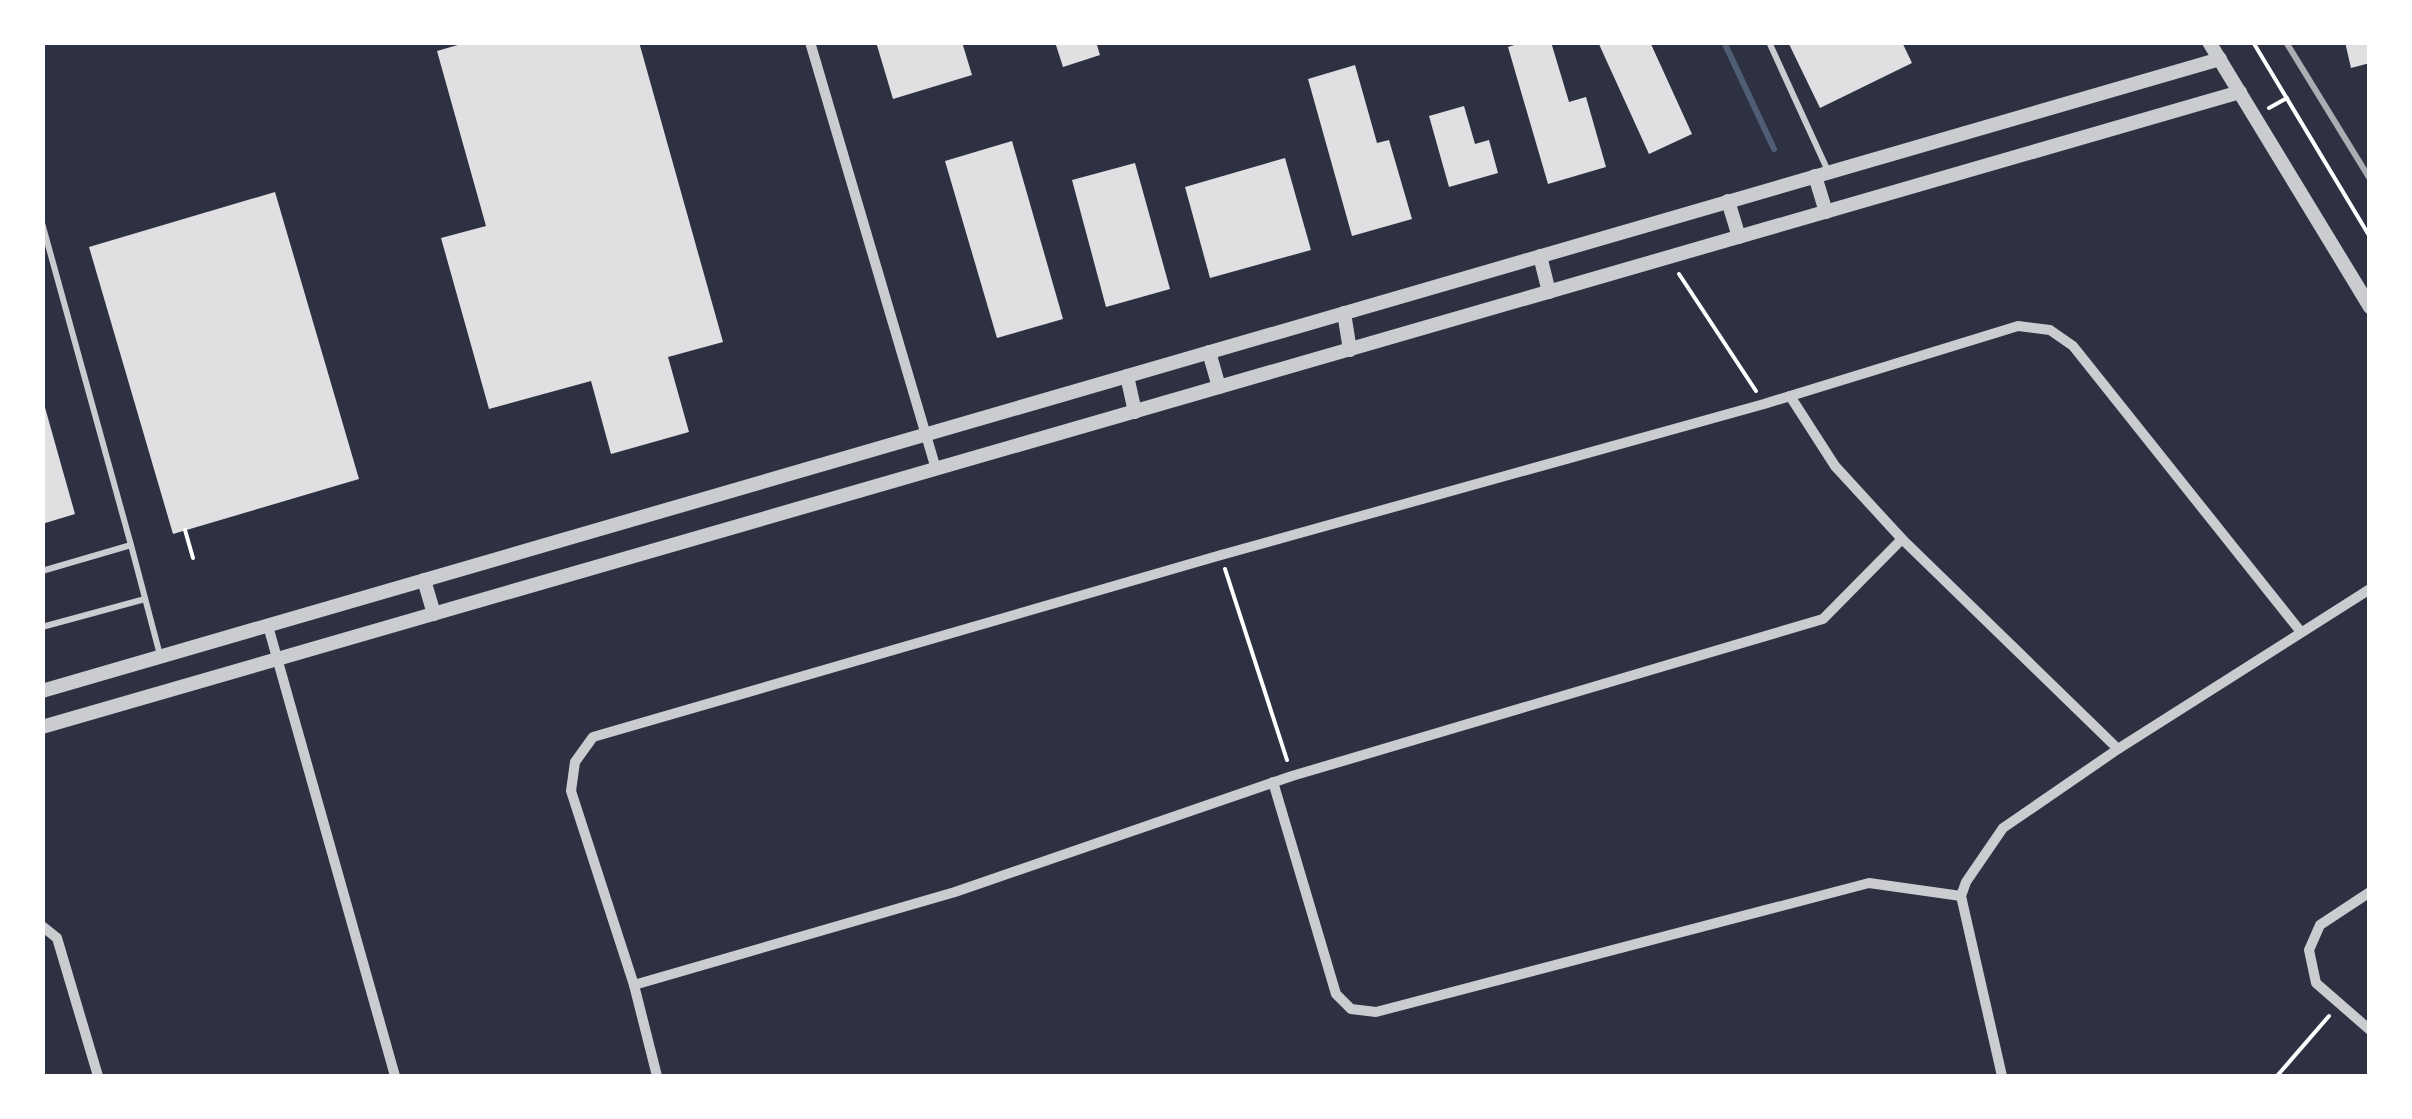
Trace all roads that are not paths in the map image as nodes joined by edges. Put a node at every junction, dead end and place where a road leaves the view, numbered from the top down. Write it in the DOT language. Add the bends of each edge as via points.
graph roads {
  1 [pos="810,42"];
  2 [pos="1769,42"];
  3 [pos="2209,42"];
  4 [pos="2220,58"];
  5 [pos="2240,92"];
  6 [pos="1822,174"];
  7 [pos="1728,202"];
  8 [pos="1826,212"];
  9 [pos="42,222"];
  10 [pos="1739,237"];
  11 [pos="1540,256"];
  12 [pos="1549,292"];
  13 [pos="2370,307"];
  14 [pos="1344,313"];
  15 [pos="1350,350"];
  16 [pos="1209,352"];
  17 [pos="1127,376"];
  18 [pos="1219,388"];
  19 [pos="1790,396"];
  20 [pos="1134,412"];
  21 [pos="926,434"];
  22 [pos="936,469"];
  23 [pos="1902,540"];
  24 [pos="131,545"];
  25 [pos="42,570"];
  26 [pos="424,580"];
  27 [pos="2370,589"];
  28 [pos="145,599"];
  29 [pos="434,614"];
  30 [pos="268,626"];
  31 [pos="42,627"];
  32 [pos="2300,632"];
  33 [pos="160,657"];
  34 [pos="277,660"];
  35 [pos="42,691"];
  36 [pos="42,727"];
  37 [pos="2118,749"];
  38 [pos="1272,782"];
  39 [pos="2370,892"];
  40 [pos="1960,896"];
  41 [pos="42,926"];
  42 [pos="634,985"];
  43 [pos="2370,1030"];
  44 [pos="98,1076"];
  45 [pos="394,1076"];
  46 [pos="657,1076"];
  47 [pos="2002,1076"];
  1 -- 21 [label="street"];
  2 -- 6 [label="lane"];
  3 -- 4 [label="street"];
  4 -- 5 [label="street"];
  4 -- 6 [label="street"];
  5 -- 8 [label="street"];
  5 -- 13 [label="street"];
  6 -- 7 [label="street"];
  6 -- 8 [label="street"];
  7 -- 10 [label="street"];
  7 -- 11 [label="street"];
  8 -- 10 [label="street"];
  9 -- 24 [label="lane"];
  10 -- 12 [label="street"];
  11 -- 12 [label="street"];
  11 -- 14 [label="street"];
  12 -- 15 [label="street"];
  14 -- 15 [label="street"];
  14 -- 16 [label="street"];
  15 -- 18 [label="street"];
  16 -- 17 [label="street"];
  16 -- 18 [label="street"];
  17 -- 20 [label="street"];
  17 -- 21 [label="street"];
  18 -- 20 [label="street"];
  19 -- 23 [label="street" via="1836,466"];
  19 -- 32 [label="street" via="2018,326 2050,330 2073,346"];
  19 -- 42 [label="street" via="593,737 575,762 571,791"];
  20 -- 22 [label="street"];
  21 -- 22 [label="street"];
  21 -- 26 [label="street"];
  22 -- 29 [label="street"];
  23 -- 37 [label="street"];
  23 -- 38 [label="street" via="1823,619"];
  24 -- 25 [label="lane"];
  24 -- 28 [label="lane"];
  26 -- 29 [label="street"];
  26 -- 30 [label="street"];
  27 -- 32 [label="street"];
  28 -- 31 [label="lane"];
  28 -- 33 [label="lane"];
  29 -- 34 [label="street"];
  30 -- 33 [label="street"];
  30 -- 34 [label="street"];
  32 -- 37 [label="street"];
  33 -- 35 [label="street"];
  34 -- 36 [label="street"];
  34 -- 45 [label="street"];
  37 -- 40 [label="street" via="2003,828"];
  38 -- 40 [label="street" via="1336,994 1351,1009 1376,1012 1868,883"];
  38 -- 42 [label="street" via="955,892"];
  39 -- 43 [label="street" via="2320,926 2309,950 2316,982"];
  40 -- 47 [label="street"];
  41 -- 44 [label="street" via="57,938"];
  42 -- 46 [label="street"];
}
